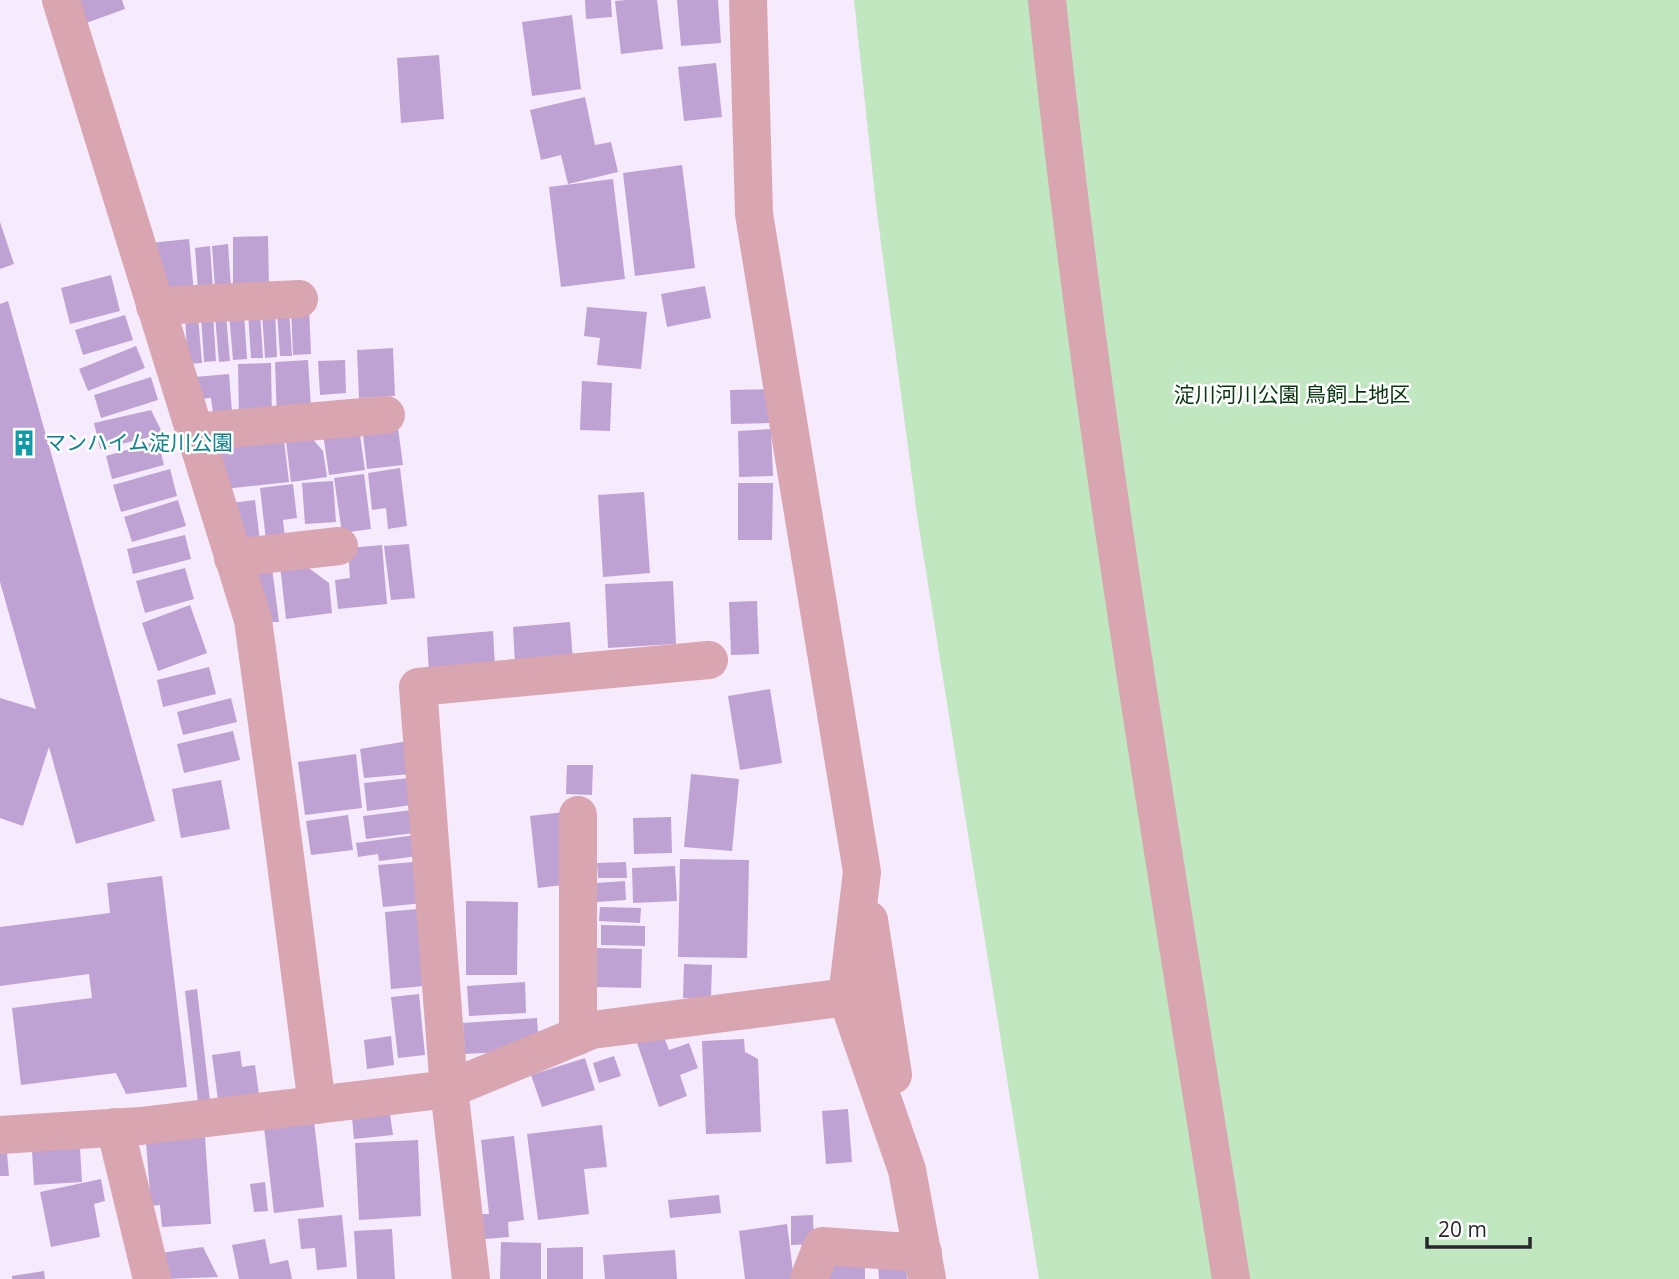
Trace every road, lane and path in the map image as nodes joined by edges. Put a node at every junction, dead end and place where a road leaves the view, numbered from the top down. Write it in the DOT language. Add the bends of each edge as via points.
graph roads {
  1 [pos="61,0"];
  2 [pos="748,0"];
  3 [pos="1047,0"];
  4 [pos="299,299"];
  5 [pos="155,306"];
  6 [pos="386,415"];
  7 [pos="194,432"];
  8 [pos="339,546"];
  9 [pos="233,558"];
  10 [pos="709,660"];
  11 [pos="578,815"];
  12 [pos="862,872"];
  13 [pos="847,997"];
  14 [pos="578,1036"];
  15 [pos="449,1089"];
  16 [pos="317,1105"];
  17 [pos="115,1127"];
  18 [pos="0,1135"];
  19 [pos="907,1170"];
  20 [pos="925,1266"];
  21 [pos="152,1279"];
  22 [pos="471,1279"];
  23 [pos="809,1279"];
  24 [pos="1231,1279"];
  1 -- 5 [label="street"];
  2 -- 12 [label="street" via="754,214"];
  3 -- 24 [label="street" via="1066,184 1125,605"];
  4 -- 5 [label="street"];
  5 -- 7 [label="street"];
  6 -- 7 [label="street"];
  7 -- 9 [label="street"];
  8 -- 9 [label="street"];
  9 -- 16 [label="street" via="253,621"];
  10 -- 15 [label="street" via="418,687"];
  11 -- 14 [label="street"];
  12 -- 13 [label="street"];
  12 -- 19 [label="street"];
  13 -- 14 [label="street" via="592,1030"];
  13 -- 19 [label="street"];
  14 -- 15 [label="street"];
  15 -- 16 [label="street"];
  15 -- 22 [label="street"];
  16 -- 17 [label="street"];
  17 -- 18 [label="street"];
  17 -- 21 [label="street"];
  19 -- 20 [label="street"];
  20 -- 23 [label="street" via="822,1246"];
}
